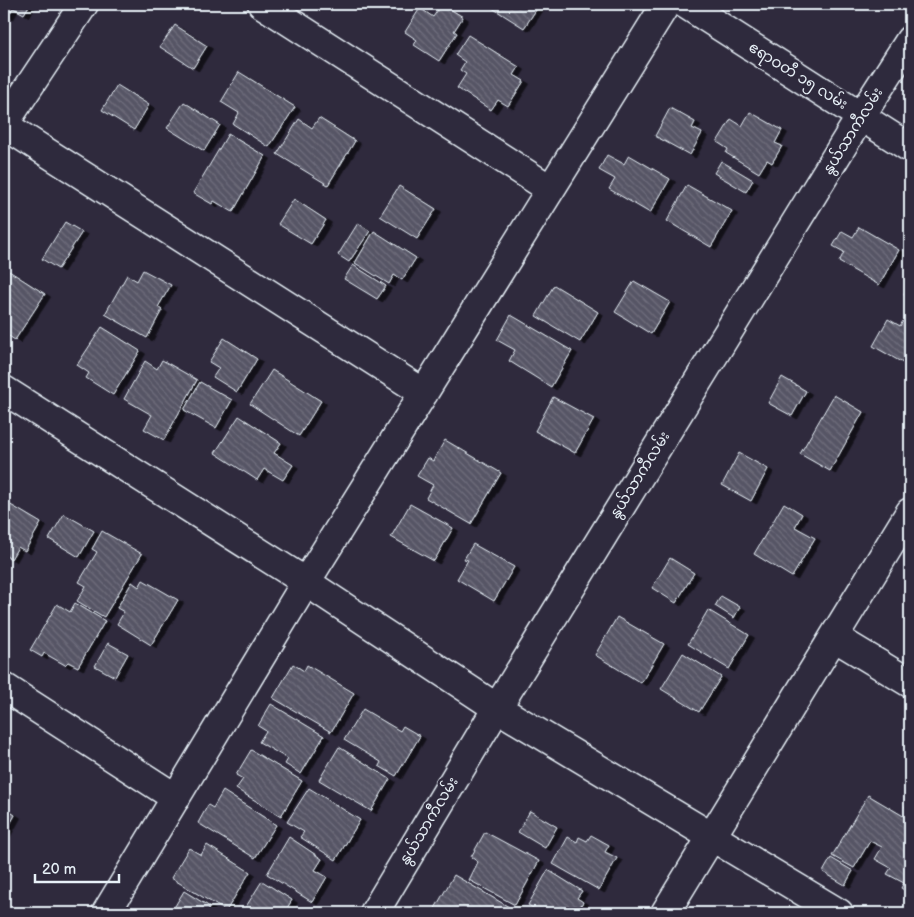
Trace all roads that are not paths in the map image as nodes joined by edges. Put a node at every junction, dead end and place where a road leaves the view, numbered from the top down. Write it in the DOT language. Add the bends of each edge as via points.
graph roads {
  1 [pos="84,4"];
  2 [pos="262,4"];
  3 [pos="666,4"];
  4 [pos="685,4"];
  5 [pos="910,40"];
  6 [pos="862,116"];
  7 [pos="4,124"];
  8 [pos="910,148"];
  9 [pos="550,189"];
  10 [pos="4,390"];
  11 [pos="424,393"];
  12 [pos="910,512"];
  13 [pos="306,582"];
  14 [pos="834,637"];
  15 [pos="910,683"];
  16 [pos="4,687"];
  17 [pos="497,708"];
  18 [pos="176,798"];
  19 [pos="712,836"];
  20 [pos="106,913"];
  21 [pos="374,913"];
  22 [pos="665,913"];
  23 [pos="839,913"];
  1 -- 7 [label="street"];
  2 -- 9 [label="street"];
  3 -- 9 [label="street"];
  4 -- 6 [label="street, ဧရာဝတီ ၁၅ လမ်း"];
  5 -- 6 [label="street, နွယ်သာကီလမ်း"];
  6 -- 8 [label="street, ဧရာဝတီ ၁၅ လမ်း"];
  6 -- 17 [label="street, နွယ်သာကီလမ်း"];
  7 -- 11 [label="street"];
  9 -- 11 [label="street"];
  10 -- 13 [label="street"];
  11 -- 13 [label="street"];
  12 -- 14 [label="street"];
  13 -- 17 [label="street"];
  13 -- 18 [label="street"];
  14 -- 15 [label="street"];
  14 -- 19 [label="street"];
  16 -- 18 [label="street"];
  17 -- 19 [label="street"];
  17 -- 21 [label="street, နွယ်သာကီလမ်း"];
  18 -- 20 [label="street"];
  19 -- 22 [label="street"];
  19 -- 23 [label="street"];
}
